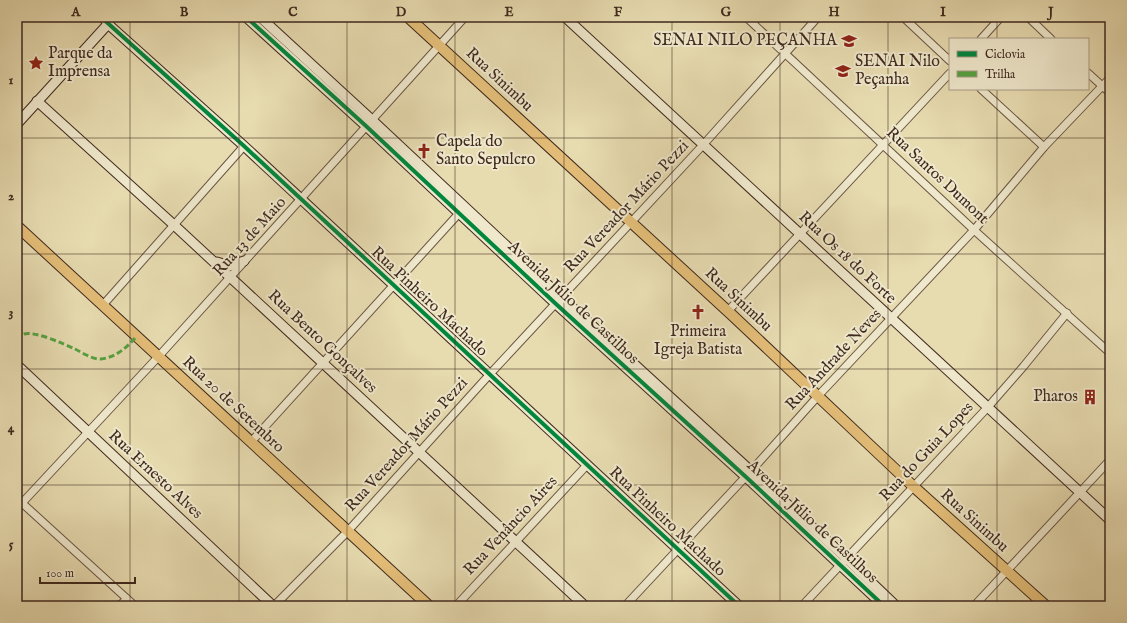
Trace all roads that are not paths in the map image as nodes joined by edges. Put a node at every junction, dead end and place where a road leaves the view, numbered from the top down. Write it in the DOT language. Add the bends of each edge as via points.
graph roads {
  1 [pos="101,17"];
  2 [pos="246,17"];
  3 [pos="260,17"];
  4 [pos="408,17"];
  5 [pos="465,17"];
  6 [pos="565,17"];
  7 [pos="746,17"];
  8 [pos="818,17"];
  9 [pos="903,17"];
  10 [pos="1001,17"];
  11 [pos="1028,17"];
  12 [pos="108,24"];
  13 [pos="982,38"];
  14 [pos="1051,38"];
  15 [pos="439,46"];
  16 [pos="785,53"];
  17 [pos="949,60"];
  18 [pos="949,74"];
  19 [pos="1089,74"];
  20 [pos="1110,78"];
  21 [pos="1102,86"];
  22 [pos="982,90"];
  23 [pos="1110,94"];
  24 [pos="37,101"];
  25 [pos="369,123"];
  26 [pos="17,124"];
  27 [pos="703,145"];
  28 [pos="244,146"];
  29 [pos="883,146"];
  30 [pos="1044,147"];
  31 [pos="301,199"];
  32 [pos="462,210"];
  33 [pos="632,223"];
  34 [pos="174,225"];
  35 [pos="17,226"];
  36 [pos="974,230"];
  37 [pos="800,234"];
  38 [pos="213,260"];
  39 [pos="244,261"];
  40 [pos="230,277"];
  41 [pos="393,285"];
  42 [pos="559,301"];
  43 [pos="103,305"];
  44 [pos="728,311"];
  45 [pos="1068,313"];
  46 [pos="892,319"];
  47 [pos="161,353"];
  48 [pos="1110,353"];
  49 [pos="322,362"];
  50 [pos="17,365"];
  51 [pos="490,374"];
  52 [pos="818,396"];
  53 [pos="988,407"];
  54 [pos="88,432"];
  55 [pos="251,442"];
  56 [pos="419,452"];
  57 [pos="1110,460"];
  58 [pos="587,464"];
  59 [pos="748,474"];
  60 [pos="914,487"];
  61 [pos="1080,493"];
  62 [pos="19,504"];
  63 [pos="1110,520"];
  64 [pos="348,531"];
  65 [pos="515,541"];
  66 [pos="679,550"];
  67 [pos="844,562"];
  68 [pos="1008,570"];
  69 [pos="127,599"];
  70 [pos="890,605"];
  71 [pos="119,606"];
  72 [pos="135,606"];
  73 [pos="274,606"];
  74 [pos="429,606"];
  75 [pos="456,606"];
  76 [pos="585,606"];
  77 [pos="625,606"];
  78 [pos="740,606"];
  79 [pos="802,606"];
  80 [pos="974,606"];
  81 [pos="1046,606"];
  1 -- 12 [label="street, Rua Pinheiro Machado"];
  2 -- 25 [label="street, Avenida Júlio de Castilhos"];
  3 -- 25 [label="street, Avenida Júlio de Castilhos"];
  4 -- 15 [label="main road, Rua Sinimbu"];
  5 -- 15 [label="street, Rua 13 de Maio"];
  6 -- 27 [label="street, Rua Os 18 do Forte"];
  7 -- 16 [label="street, Rua Santos Dumont"];
  8 -- 16 [label="street, Rua Vereador Mário Pezzi"];
  9 -- 17 [label="street"];
  10 -- 13 [label="street"];
  11 -- 14 [label="street"];
  12 -- 24 [label="street"];
  12 -- 28 [label="street, Rua Pinheiro Machado"];
  15 -- 25 [label="street, Rua 13 de Maio"];
  15 -- 33 [label="main road, Rua Sinimbu"];
  16 -- 27 [label="street, Rua Vereador Mário Pezzi"];
  16 -- 29 [label="street, Rua Santos Dumont"];
  18 -- 29 [label="street"];
  19 -- 21 [label="street"];
  20 -- 21 [label="street, Rua Andrade Neves"];
  21 -- 23 [label="street"];
  21 -- 30 [label="street, Rua Andrade Neves"];
  22 -- 30 [label="street"];
  24 -- 26 [label="street"];
  24 -- 34 [label="street, Rua Bento Gonçalves"];
  25 -- 31 [label="street, Rua 13 de Maio"];
  25 -- 32 [label="street, Avenida Júlio de Castilhos"];
  27 -- 33 [label="street, Rua Vereador Mário Pezzi"];
  27 -- 37 [label="street, Rua Os 18 do Forte"];
  28 -- 31 [label="street, Rua Pinheiro Machado"];
  28 -- 34 [label="street"];
  29 -- 36 [label="street, Rua Santos Dumont"];
  29 -- 37 [label="street"];
  30 -- 36 [label="street, Rua Andrade Neves"];
  31 -- 39 [label="street, Rua 13 de Maio"];
  31 -- 41 [label="street, Rua Pinheiro Machado"];
  32 -- 41 [label="street"];
  32 -- 42 [label="street, Avenida Júlio de Castilhos"];
  33 -- 42 [label="street, Rua Vereador Mário Pezzi"];
  33 -- 44 [label="main road, Rua Sinimbu"];
  34 -- 38 [label="street, Rua Bento Gonçalves"];
  34 -- 43 [label="street"];
  35 -- 43 [label="main road, Rua 20 de Setembro"];
  36 -- 45 [label="street, Rua Santos Dumont"];
  36 -- 46 [label="street, Rua Andrade Neves"];
  37 -- 44 [label="street"];
  37 -- 46 [label="street, Rua Os 18 do Forte"];
  38 -- 39 [label="street" via="230,266"];
  38 -- 40 [label="street, Rua Bento Gonçalves"];
  39 -- 40 [label="street, Rua 13 de Maio"];
  40 -- 47 [label="street, Rua 13 de Maio"];
  40 -- 49 [label="street, Rua Bento Gonçalves"];
  41 -- 49 [label="street"];
  41 -- 51 [label="street, Rua Pinheiro Machado"];
  42 -- 51 [label="street, Rua Vereador Mário Pezzi"];
  42 -- 59 [label="street, Avenida Júlio de Castilhos"];
  43 -- 47 [label="main road, Rua 20 de Setembro"];
  44 -- 52 [label="main road, Rua Sinimbu"];
  45 -- 48 [label="street, Rua Santos Dumont"];
  45 -- 53 [label="street, Rua do Guia Lopes"];
  46 -- 52 [label="street, Rua Andrade Neves"];
  46 -- 53 [label="street, Rua Os 18 do Forte"];
  47 -- 54 [label="street, Rua 13 de Maio"];
  47 -- 55 [label="main road, Rua 20 de Setembro" via="167,364"];
  49 -- 55 [label="street"];
  49 -- 56 [label="street, Rua Bento Gonçalves"];
  50 -- 54 [label="street, Rua Ernesto Alves"];
  51 -- 56 [label="street, Rua Vereador Mário Pezzi"];
  51 -- 58 [label="street, Rua Pinheiro Machado"];
  52 -- 59 [label="street, Rua Andrade Neves"];
  52 -- 60 [label="main road, Rua Sinimbu"];
  53 -- 60 [label="street, Rua do Guia Lopes"];
  53 -- 61 [label="street, Rua Os 18 do Forte"];
  54 -- 62 [label="street, Rua 13 de Maio"];
  54 -- 73 [label="street, Rua Ernesto Alves"];
  55 -- 64 [label="main road, Rua 20 de Setembro"];
  56 -- 64 [label="street, Rua Vereador Mário Pezzi"];
  56 -- 65 [label="street, Rua Bento Gonçalves"];
  57 -- 61 [label="street"];
  58 -- 65 [label="street, Rua Venâncio Aires"];
  58 -- 66 [label="street, Rua Pinheiro Machado"];
  59 -- 66 [label="street, Rua Andrade Neves"];
  59 -- 67 [label="street, Avenida Júlio de Castilhos"];
  60 -- 67 [label="street, Rua do Guia Lopes"];
  60 -- 68 [label="main road, Rua Sinimbu"];
  61 -- 63 [label="street, Rua Os 18 do Forte"];
  61 -- 68 [label="street"];
  62 -- 69 [label="street"];
  64 -- 73 [label="street, Rua Vereador Mário Pezzi"];
  64 -- 74 [label="main road, Rua 20 de Setembro"];
  65 -- 75 [label="street, Rua Venâncio Aires"];
  65 -- 76 [label="street, Rua Bento Gonçalves"];
  66 -- 77 [label="street, Rua Andrade Neves"];
  66 -- 78 [label="street, Rua Pinheiro Machado"];
  67 -- 70 [label="street, Avenida Júlio de Castilhos"];
  67 -- 79 [label="street, Rua do Guia Lopes"];
  68 -- 80 [label="street"];
  68 -- 81 [label="main road, Rua Sinimbu"];
  69 -- 71 [label="street"];
  69 -- 72 [label="street"];
}
